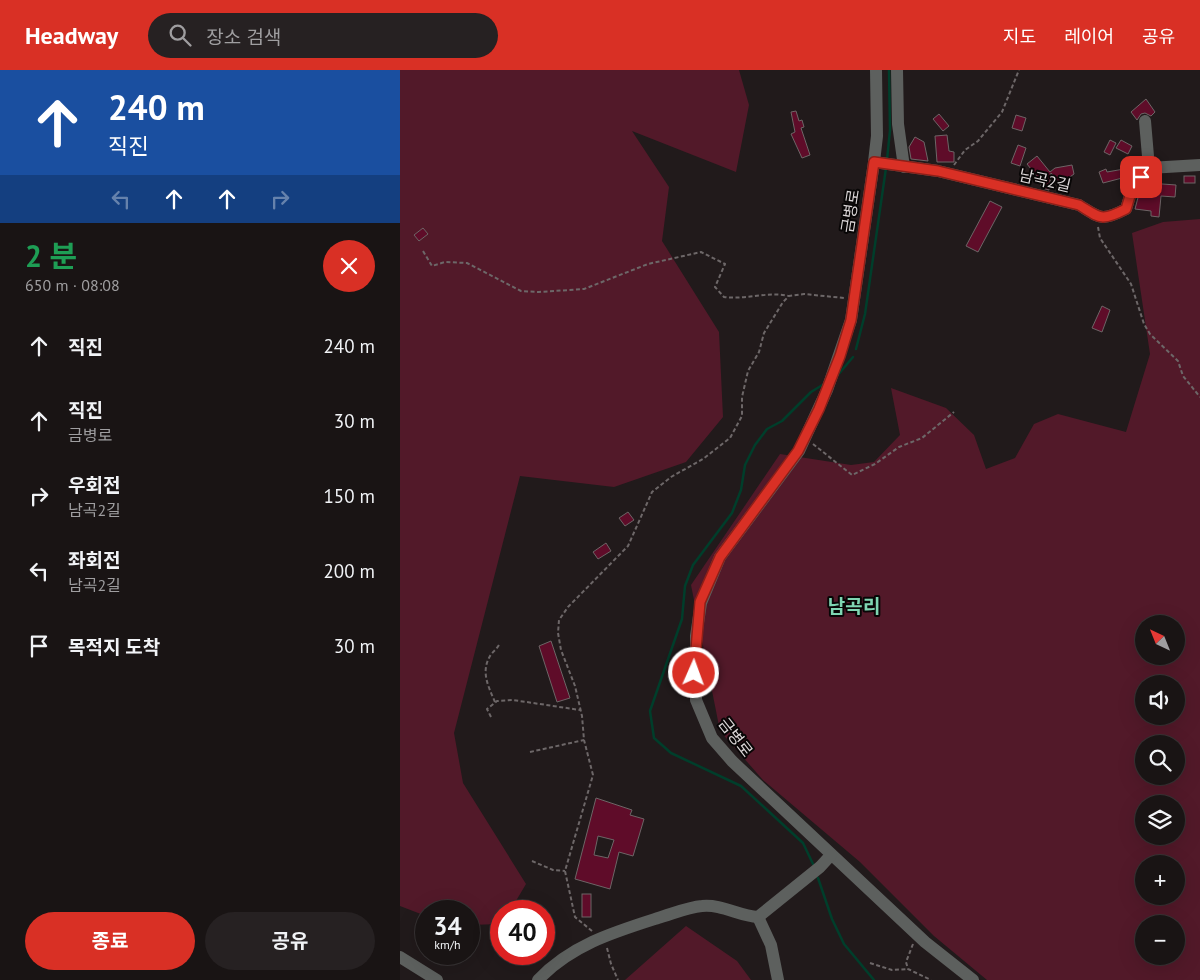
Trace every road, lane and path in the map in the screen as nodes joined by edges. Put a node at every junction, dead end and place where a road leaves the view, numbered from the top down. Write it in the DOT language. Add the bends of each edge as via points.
graph roads {
  1 [pos="876,70"];
  2 [pos="897,70"];
  3 [pos="1019,70"];
  4 [pos="1145,121"];
  5 [pos="877,162"];
  6 [pos="1200,165"];
  7 [pos="900,166"];
  8 [pos="1149,168"];
  9 [pos="950,174"];
  10 [pos="1097,218"];
  11 [pos="423,251"];
  12 [pos="789,296"];
  13 [pos="854,300"];
  14 [pos="1200,397"];
  15 [pos="954,412"];
  16 [pos="805,438"];
  17 [pos="499,645"];
  18 [pos="495,702"];
  19 [pos="580,710"];
  20 [pos="490,717"];
  21 [pos="584,740"];
  22 [pos="530,752"];
  23 [pos="831,855"];
  24 [pos="532,861"];
  25 [pos="565,871"];
  26 [pos="758,917"];
  27 [pos="918,935"];
  28 [pos="603,936"];
  29 [pos="400,957"];
  30 [pos="870,963"];
  31 [pos="908,969"];
  32 [pos="437,980"];
  33 [pos="538,980"];
  34 [pos="618,980"];
  35 [pos="778,980"];
  36 [pos="931,980"];
  37 [pos="973,980"];
  1 -- 5 [label="street, 금병로"];
  2 -- 7 [label="street"];
  3 -- 9 [label="path" via="1002,112 978,141 959,156"];
  4 -- 8 [label="street"];
  5 -- 7 [label="street, 남곡2길"];
  5 -- 13 [label="street, 금병로"];
  6 -- 8 [label="street"];
  7 -- 9 [label="street, 남곡2길"];
  8 -- 10 [label="street" via="1133,186 1126,209 1110,218"];
  9 -- 10 [label="street, 남곡2길" via="1079,205"];
  10 -- 14 [label="path" via="1100,238 1131,284 1144,324 1178,361 1183,376"];
  11 -- 12 [label="path" via="432,266 445,262 467,263 521,291 538,292 584,289 648,264 701,252 725,264 715,287 724,297"];
  12 -- 13 [label="path" via="820,295"];
  12 -- 19 [label="path" via="764,333 759,352 748,371 742,397 742,416 730,438 652,492 628,546 559,620 561,650"];
  13 -- 16 [label="street, 금병로" via="840,356"];
  15 -- 16 [label="path" via="922,438 900,447 852,476"];
  16 -- 23 [label="street, 금병로" via="720,557 700,602 695,646 696,700 712,738 732,761"];
  17 -- 18 [label="path" via="485,666"];
  18 -- 19 [label="path" via="513,700"];
  18 -- 20 [label="path" via="487,709"];
  19 -- 21 [label="path"];
  21 -- 22 [label="path"];
  21 -- 25 [label="path" via="593,774"];
  23 -- 26 [label="street"];
  23 -- 27 [label="street, 금병로"];
  24 -- 25 [label="path" via="553,870"];
  25 -- 28 [label="path" via="575,917"];
  26 -- 28 [label="street" via="744,916 722,907 702,906"];
  26 -- 35 [label="street" via="771,945"];
  27 -- 31 [label="path" via="906,962"];
  27 -- 37 [label="street, 금병로"];
  28 -- 33 [label="street" via="567,955"];
  28 -- 34 [label="path"];
  29 -- 32 [label="street"];
  30 -- 31 [label="path" via="892,970"];
  31 -- 36 [label="path"];
}
